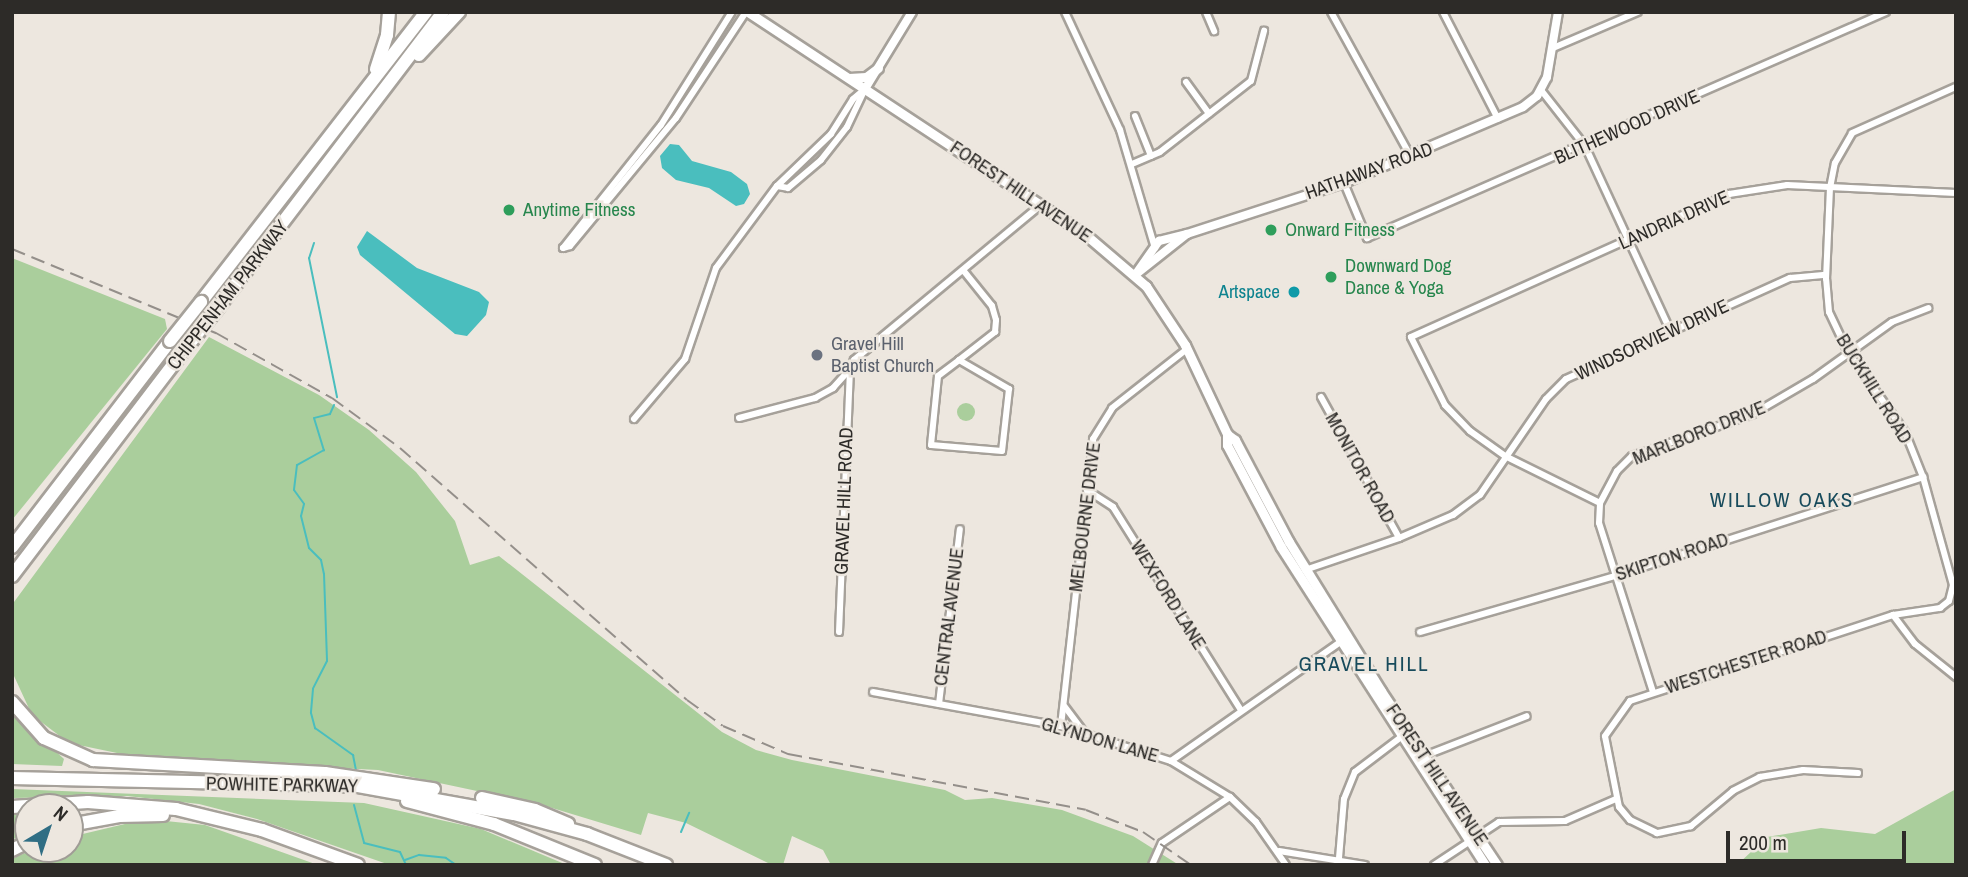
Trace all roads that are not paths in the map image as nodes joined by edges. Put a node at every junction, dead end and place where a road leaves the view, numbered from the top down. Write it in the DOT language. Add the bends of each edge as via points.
graph roads {
  1 [pos="388,12"];
  2 [pos="426,12"];
  3 [pos="443,12"];
  4 [pos="459,12"];
  5 [pos="732,12"];
  6 [pos="747,12"];
  7 [pos="912,12"];
  8 [pos="1065,12"];
  9 [pos="1206,12"];
  10 [pos="1331,12"];
  11 [pos="1443,12"];
  12 [pos="1558,12"];
  13 [pos="1638,12"];
  14 [pos="1886,12"];
  15 [pos="1214,31"];
  16 [pos="1264,31"];
  17 [pos="1553,47"];
  18 [pos="401,67"];
  19 [pos="878,68"];
  20 [pos="849,78"];
  21 [pos="371,82"];
  22 [pos="1186,82"];
  23 [pos="1956,87"];
  24 [pos="865,89"];
  25 [pos="1541,90"];
  26 [pos="1209,114"];
  27 [pos="1135,116"];
  28 [pos="1498,119"];
  29 [pos="1585,146"];
  30 [pos="1151,156"];
  31 [pos="1411,158"];
  32 [pos="1132,164"];
  33 [pos="1344,183"];
  34 [pos="778,186"];
  35 [pos="1830,188"];
  36 [pos="1956,193"];
  37 [pos="1041,205"];
  38 [pos="1187,234"];
  39 [pos="1629,240"];
  40 [pos="1154,246"];
  41 [pos="1158,255"];
  42 [pos="963,270"];
  43 [pos="1135,275"];
  44 [pos="1826,275"];
  45 [pos="1928,307"];
  46 [pos="1670,330"];
  47 [pos="1187,349"];
  48 [pos="1848,352"];
  49 [pos="960,360"];
  50 [pos="850,369"];
  51 [pos="1321,397"];
  52 [pos="739,418"];
  53 [pos="634,419"];
  54 [pos="1227,434"];
  55 [pos="1505,456"];
  56 [pos="1923,477"];
  57 [pos="58,488"];
  58 [pos="1087,490"];
  59 [pos="72,498"];
  60 [pos="1600,503"];
  61 [pos="960,529"];
  62 [pos="1399,538"];
  63 [pos="12,541"];
  64 [pos="12,547"];
  65 [pos="1307,570"];
  66 [pos="1297,574"];
  67 [pos="12,576"];
  68 [pos="1615,576"];
  69 [pos="1953,585"];
  70 [pos="12,590"];
  71 [pos="1893,615"];
  72 [pos="839,632"];
  73 [pos="1420,632"];
  74 [pos="1343,640"];
  75 [pos="1956,677"];
  76 [pos="873,692"];
  77 [pos="1653,692"];
  78 [pos="12,702"];
  79 [pos="939,704"];
  80 [pos="1064,705"];
  81 [pos="1240,709"];
  82 [pos="1527,716"];
  83 [pos="1061,726"];
  84 [pos="1084,732"];
  85 [pos="1400,738"];
  86 [pos="1424,757"];
  87 [pos="1171,761"];
  88 [pos="1858,773"];
  89 [pos="12,778"];
  90 [pos="297,785"];
  91 [pos="1230,797"];
  92 [pos="1616,799"];
  93 [pos="12,807"];
  94 [pos="84,822"];
  95 [pos="587,834"];
  96 [pos="1472,838"];
  97 [pos="316,849"];
  98 [pos="1279,851"];
  99 [pos="1339,858"];
  100 [pos="358,865"];
  101 [pos="595,865"];
  102 [pos="666,865"];
  103 [pos="1152,865"];
  104 [pos="1286,865"];
  105 [pos="1365,865"];
  106 [pos="1434,865"];
  107 [pos="1485,865"];
  108 [pos="1497,865"];
  1 -- 21 [label="highway" via="385,42"];
  2 -- 21 [label="highway, CHIPPENHAM PARKWAY"];
  3 -- 18 [label="highway, CHIPPENHAM PARKWAY"];
  4 -- 18 [label="highway" via="417,57"];
  5 -- 6 [label="street" via="661,125 563,248 570,246 676,118"];
  6 -- 20 [label="main road, FOREST HILL AVENUE"];
  7 -- 19 [label="street"];
  8 -- 32 [label="street"];
  9 -- 15 [label="street"];
  10 -- 31 [label="street"];
  11 -- 28 [label="street"];
  12 -- 17 [label="street"];
  13 -- 17 [label="street"];
  14 -- 29 [label="street, BLITHEWOOD DRIVE"];
  16 -- 26 [label="street" via="1251,81"];
  17 -- 25 [label="street"];
  18 -- 59 [label="highway, CHIPPENHAM PARKWAY, bridge"];
  19 -- 20 [label="main road" via="866,77"];
  19 -- 24 [label="street"];
  20 -- 24 [label="main road, FOREST HILL AVENUE"];
  21 -- 57 [label="highway, CHIPPENHAM PARKWAY, bridge"];
  22 -- 26 [label="street"];
  23 -- 35 [label="street, BUCKHILL ROAD" via="1852,133 1835,163"];
  24 -- 34 [label="street" via="853,99 831,134"];
  24 -- 34 [label="street" via="847,127 821,160 788,188"];
  24 -- 37 [label="main road, FOREST HILL AVENUE"];
  25 -- 28 [label="street, HATHAWAY ROAD" via="1529,103"];
  25 -- 29 [label="street"];
  26 -- 30 [label="street"];
  27 -- 30 [label="street"];
  28 -- 31 [label="street, HATHAWAY ROAD"];
  29 -- 33 [label="street, BLITHEWOOD DRIVE" via="1367,238"];
  29 -- 39 [label="street"];
  30 -- 32 [label="street"];
  31 -- 33 [label="street, HATHAWAY ROAD"];
  32 -- 40 [label="street"];
  33 -- 38 [label="street, HATHAWAY ROAD"];
  34 -- 53 [label="street" via="710,277 685,359"];
  35 -- 36 [label="street, LANDRIA DRIVE"];
  35 -- 39 [label="street, LANDRIA DRIVE" via="1787,185 1729,194"];
  35 -- 44 [label="street, BUCKHILL ROAD"];
  37 -- 42 [label="street"];
  37 -- 43 [label="main road, FOREST HILL AVENUE"];
  38 -- 40 [label="street, HATHAWAY ROAD" via="1169,236"];
  38 -- 41 [label="street, HATHAWAY ROAD"];
  39 -- 46 [label="street"];
  39 -- 55 [label="street, LANDRIA DRIVE" via="1410,337 1445,404 1470,431"];
  40 -- 41 [label="street"];
  40 -- 43 [label="street"];
  41 -- 43 [label="street, HATHAWAY ROAD" via="1145,271"];
  42 -- 49 [label="street" via="992,306 996,320 995,332"];
  42 -- 50 [label="street" via="863,351"];
  43 -- 47 [label="main road, FOREST HILL AVENUE"];
  44 -- 46 [label="street, WINDSORVIEW DRIVE" via="1790,278"];
  44 -- 48 [label="street, BUCKHILL ROAD" via="1829,312"];
  45 -- 48 [label="street, MARLBORO DRIVE" via="1892,322"];
  46 -- 55 [label="street, WINDSORVIEW DRIVE" via="1566,379"];
  47 -- 54 [label="main road, FOREST HILL AVENUE"];
  47 -- 58 [label="street, MELBOURNE DRIVE" via="1104,416 1093,439"];
  48 -- 56 [label="street, BUCKHILL ROAD" via="1905,432"];
  48 -- 60 [label="street, MARLBORO DRIVE" via="1753,414 1632,456 1617,471"];
  49 -- 49 [label="street" via="938,376 931,445 1002,451 1009,389"];
  50 -- 52 [label="street" via="826,393"];
  50 -- 72 [label="street, GRAVEL HILL ROAD"];
  51 -- 62 [label="street, MONITOR ROAD"];
  54 -- 65 [label="main road, FOREST HILL AVENUE" via="1236,440"];
  54 -- 66 [label="main road, FOREST HILL AVENUE" via="1246,485"];
  55 -- 60 [label="street"];
  55 -- 62 [label="street, WINDSORVIEW DRIVE" via="1480,495 1452,515"];
  56 -- 68 [label="street, SKIPTON ROAD"];
  56 -- 69 [label="street, BUCKHILL ROAD"];
  57 -- 63 [label="highway"];
  57 -- 64 [label="highway, CHIPPENHAM PARKWAY"];
  58 -- 80 [label="street, MELBOURNE DRIVE"];
  58 -- 81 [label="street, WEXFORD LANE" via="1113,507"];
  59 -- 67 [label="highway, CHIPPENHAM PARKWAY"];
  59 -- 70 [label="highway"];
  60 -- 68 [label="street" via="1599,523"];
  61 -- 79 [label="street, CENTRAL AVENUE"];
  62 -- 65 [label="street, WINDSORVIEW DRIVE"];
  65 -- 66 [label="street, WINDSORVIEW DRIVE"];
  65 -- 74 [label="main road, FOREST HILL AVENUE"];
  66 -- 74 [label="main road, FOREST HILL AVENUE"];
  68 -- 73 [label="street, SKIPTON ROAD"];
  68 -- 77 [label="street"];
  69 -- 71 [label="street, WESTCHESTER ROAD" via="1946,606"];
  71 -- 75 [label="street" via="1915,644"];
  71 -- 77 [label="street, WESTCHESTER ROAD"];
  74 -- 81 [label="street"];
  74 -- 85 [label="main road, FOREST HILL AVENUE"];
  74 -- 86 [label="main road, FOREST HILL AVENUE"];
  76 -- 79 [label="street, GLYNDON LANE"];
  77 -- 92 [label="street, WESTCHESTER ROAD" via="1623,706 1605,736"];
  78 -- 95 [label="highway" via="44,738 93,761 370,778 535,810"];
  79 -- 83 [label="street, GLYNDON LANE"];
  80 -- 83 [label="street, MELBOURNE DRIVE"];
  80 -- 84 [label="street"];
  81 -- 87 [label="street"];
  82 -- 86 [label="street"];
  83 -- 84 [label="street, GLYNDON LANE"];
  84 -- 87 [label="street, GLYNDON LANE"];
  85 -- 96 [label="main road, FOREST HILL AVENUE"];
  85 -- 99 [label="street" via="1355,772 1345,799"];
  86 -- 96 [label="main road, FOREST HILL AVENUE"];
  87 -- 91 [label="street, GLYNDON LANE"];
  88 -- 92 [label="street" via="1803,770 1760,776 1733,791 1691,826 1668,832 1649,831 1630,820"];
  89 -- 90 [label="highway, POWHITE PARKWAY"];
  90 -- 95 [label="highway, POWHITE PARKWAY" via="336,784 428,797"];
  90 -- 101 [label="highway" via="452,812"];
  91 -- 98 [label="street, GLYNDON LANE"];
  91 -- 103 [label="street" via="1162,842"];
  92 -- 96 [label="street" via="1565,821 1499,822"];
  93 -- 97 [label="highway, POWHITE PARKWAY" via="88,802 164,808 240,823"];
  94 -- 97 [label="highway" via="119,816 171,816"];
  95 -- 102 [label="highway, POWHITE PARKWAY"];
  96 -- 106 [label="street"];
  96 -- 107 [label="main road, FOREST HILL AVENUE"];
  96 -- 108 [label="main road, FOREST HILL AVENUE"];
  97 -- 100 [label="highway, POWHITE PARKWAY"];
  98 -- 99 [label="street"];
  98 -- 104 [label="street, GLYNDON LANE"];
  99 -- 105 [label="street"];
}
